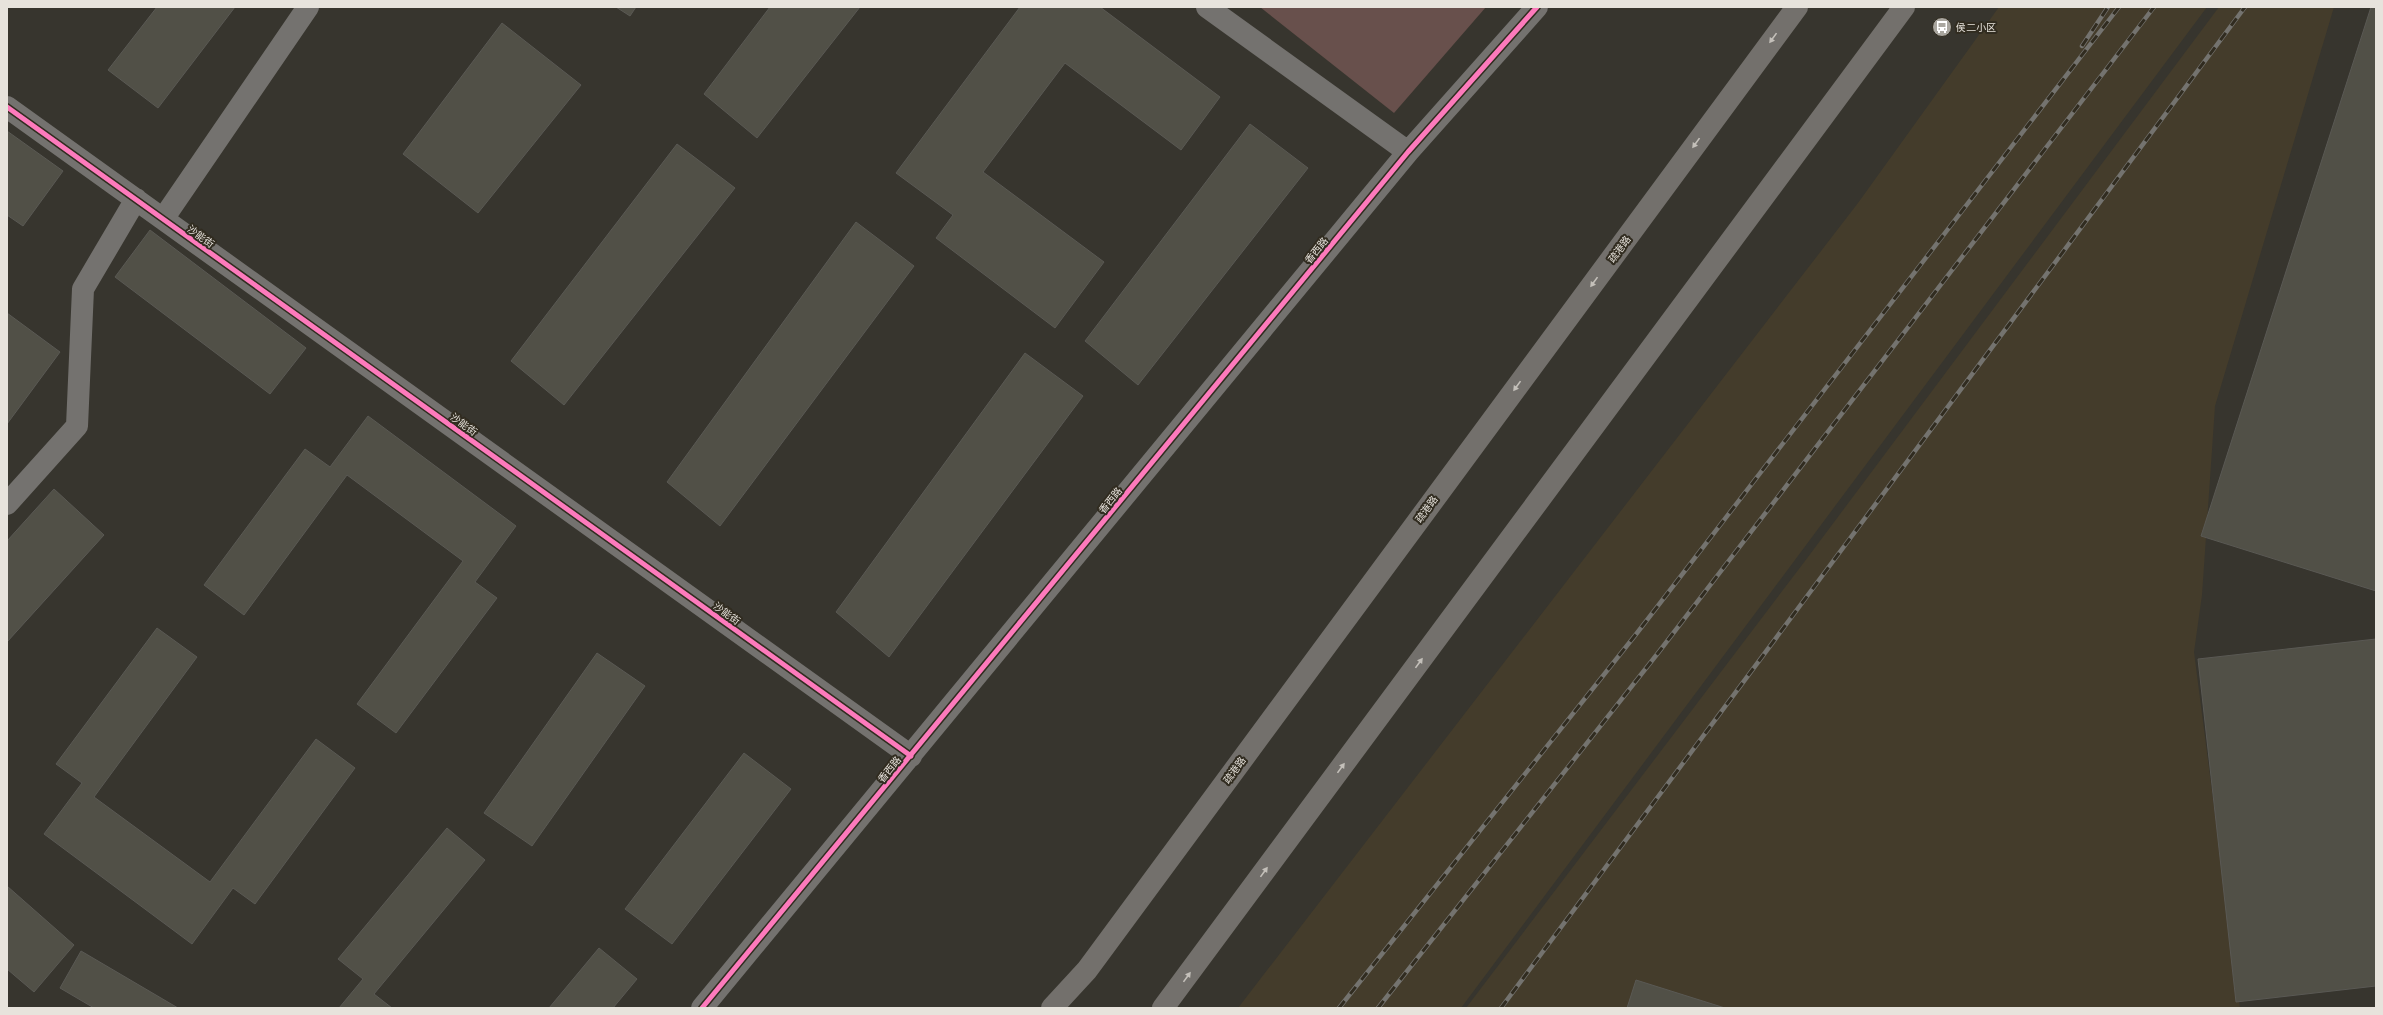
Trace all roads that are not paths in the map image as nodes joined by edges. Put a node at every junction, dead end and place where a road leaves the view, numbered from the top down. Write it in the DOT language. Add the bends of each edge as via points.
graph roads {
  1 [pos="308,7"];
  2 [pos="1207,7"];
  3 [pos="1537,7"];
  4 [pos="1796,7"];
  5 [pos="1904,7"];
  6 [pos="7,107"];
  7 [pos="1408,152"];
  8 [pos="136,200"];
  9 [pos="162,219"];
  10 [pos="7,504"];
  11 [pos="911,756"];
  12 [pos="702,1008"];
  13 [pos="1052,1008"];
  14 [pos="1163,1008"];
  1 -- 9 [label="street"];
  2 -- 7 [label="street"];
  3 -- 7 [label="street, 香西路"];
  4 -- 13 [label="highway, 疏港路, one-way" via="1087,970"];
  14 -- 5 [label="highway, one-way"];
  6 -- 8 [label="street, 沙能街"];
  7 -- 11 [label="street, 香西路"];
  8 -- 9 [label="street, 沙能街"];
  8 -- 10 [label="street" via="83,289 77,426"];
  9 -- 11 [label="street, 沙能街"];
  11 -- 12 [label="street, 香西路"];
}
